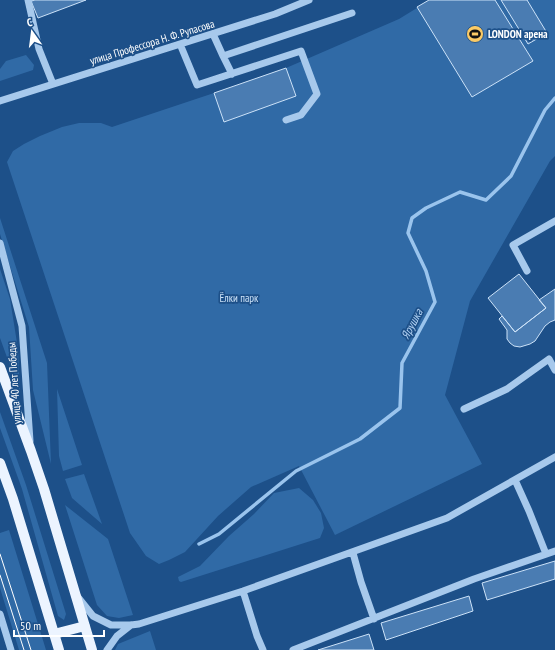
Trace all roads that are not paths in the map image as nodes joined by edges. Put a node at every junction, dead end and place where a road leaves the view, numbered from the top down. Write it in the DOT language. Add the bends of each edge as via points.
graph roads {
  1 [pos="29,0"];
  2 [pos="309,0"];
  3 [pos="352,13"];
  4 [pos="213,34"];
  5 [pos="180,44"];
  6 [pos="223,56"];
  7 [pos="232,74"];
  8 [pos="53,84"];
  9 [pos="0,102"];
  10 [pos="286,120"];
  11 [pos="555,222"];
  12 [pos="0,243"];
  13 [pos="527,271"];
  14 [pos="552,357"];
  15 [pos="0,367"];
  16 [pos="555,370"];
  17 [pos="464,409"];
  18 [pos="31,451"];
  19 [pos="555,457"];
  20 [pos="0,463"];
  21 [pos="515,480"];
  22 [pos="555,551"];
  23 [pos="353,553"];
  24 [pos="546,554"];
  25 [pos="243,591"];
  26 [pos="76,593"];
  27 [pos="0,614"];
  28 [pos="374,619"];
  29 [pos="85,626"];
  30 [pos="130,626"];
  31 [pos="54,634"];
  32 [pos="11,650"];
  33 [pos="59,650"];
  34 [pos="92,650"];
  35 [pos="107,650"];
  36 [pos="263,650"];
  37 [pos="293,650"];
  1 -- 8 [label="street" via="39,49"];
  2 -- 4 [label="street, улица Профессора Н. Ф. Рупасова"];
  3 -- 6 [label="street"];
  4 -- 5 [label="street, улица Профессора Н. Ф. Рупасова"];
  4 -- 6 [label="street"];
  5 -- 7 [label="street" via="197,85"];
  5 -- 8 [label="street, улица Профессора Н. Ф. Рупасова"];
  6 -- 7 [label="street"];
  7 -- 10 [label="street" via="302,51 318,94 301,115"];
  8 -- 9 [label="street, улица Профессора Н. Ф. Рупасова"];
  11 -- 13 [label="street" via="513,245"];
  12 -- 18 [label="street, улица 40 лет Победы" via="22,326"];
  14 -- 16 [label="street"];
  14 -- 17 [label="street" via="507,389"];
  15 -- 18 [label="main road, улица 40 лет Победы"];
  18 -- 26 [label="main road, улица 40 лет Победы"];
  19 -- 21 [label="street"];
  20 -- 31 [label="main road"];
  21 -- 23 [label="street" via="447,518"];
  21 -- 24 [label="street"];
  22 -- 24 [label="street"];
  23 -- 25 [label="street"];
  23 -- 28 [label="street"];
  24 -- 28 [label="street" via="474,579"];
  25 -- 30 [label="street"];
  25 -- 36 [label="street"];
  26 -- 29 [label="main road, улица 40 лет Победы"];
  26 -- 30 [label="street" via="93,616 112,625"];
  27 -- 32 [label="street"];
  28 -- 37 [label="street"];
  29 -- 31 [label="main road"];
  29 -- 34 [label="main road, улица 40 лет Победы"];
  30 -- 35 [label="street" via="117,636"];
  31 -- 33 [label="main road"];
}
